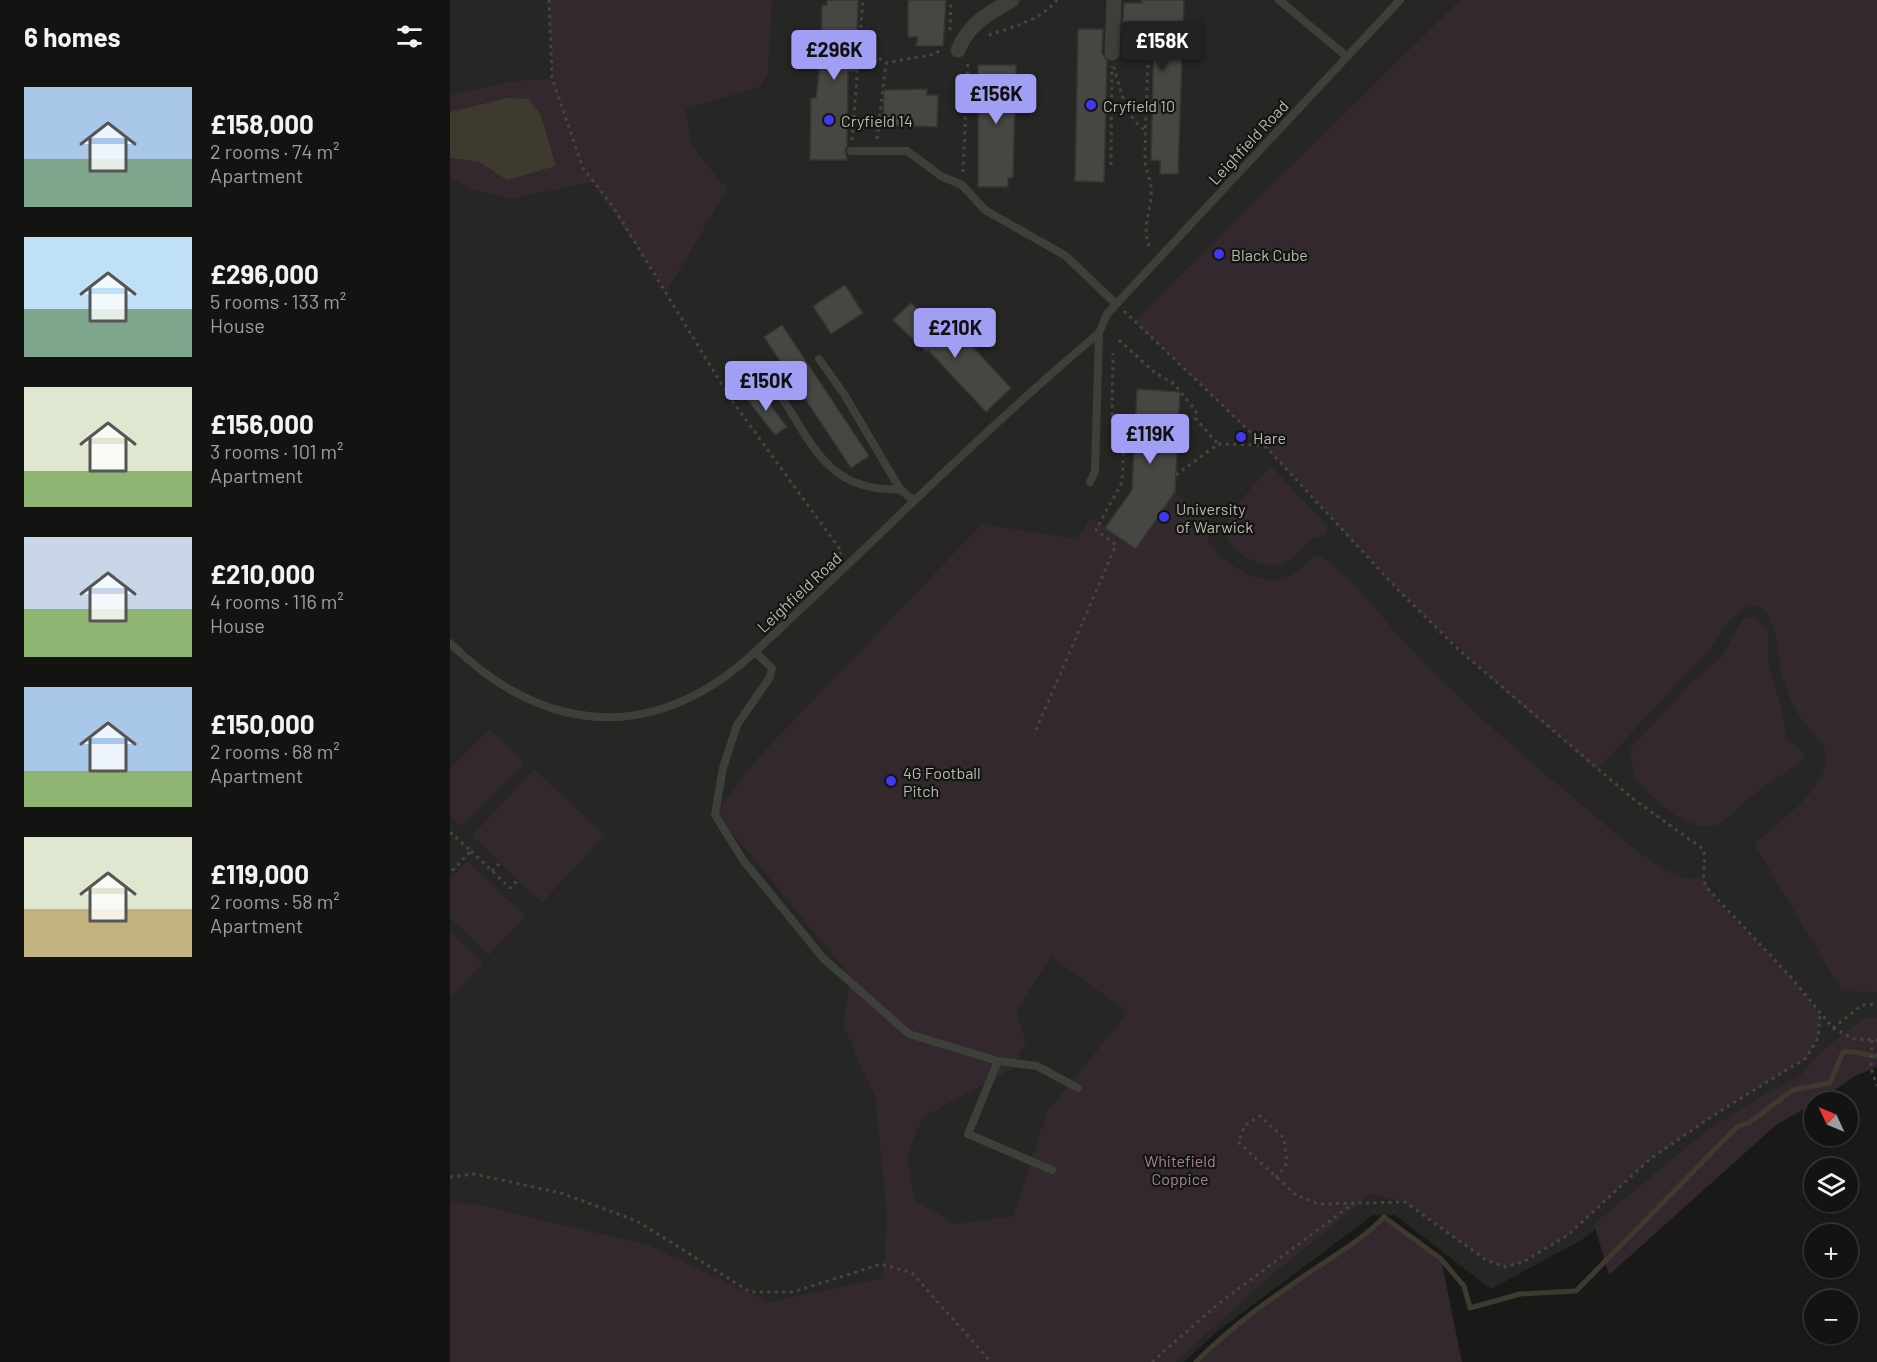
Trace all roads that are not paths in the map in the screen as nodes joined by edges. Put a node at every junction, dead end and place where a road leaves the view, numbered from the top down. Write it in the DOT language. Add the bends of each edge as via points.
graph roads {
  1 [pos="1012,0"];
  2 [pos="1114,0"];
  3 [pos="1279,0"];
  4 [pos="1400,0"];
  5 [pos="959,51"];
  6 [pos="1112,52"];
  7 [pos="1346,56"];
  8 [pos="851,151"];
  9 [pos="1116,304"];
  10 [pos="1099,333"];
  11 [pos="819,359"];
  12 [pos="774,386"];
  13 [pos="1090,482"];
  14 [pos="900,489"];
  15 [pos="914,501"];
  16 [pos="450,643"];
  17 [pos="755,652"];
  18 [pos="999,1061"];
  19 [pos="1078,1088"];
  20 [pos="1052,1170"];
  1 -- 5 [label="street" via="979,18 964,36"];
  2 -- 6 [label="street"];
  3 -- 7 [label="lane"];
  4 -- 7 [label="lane, Leighfield Road" via="1356,50"];
  7 -- 9 [label="lane, Leighfield Road"];
  8 -- 9 [label="lane" via="907,151 940,176 962,186 985,210 1066,256"];
  9 -- 10 [label="lane, Leighfield Road"];
  10 -- 13 [label="lane" via="1095,471"];
  10 -- 15 [label="lane, Leighfield Road"];
  11 -- 14 [label="lane"];
  12 -- 14 [label="lane" via="818,456 836,473 876,490"];
  14 -- 15 [label="lane"];
  15 -- 17 [label="lane, Leighfield Road"];
  16 -- 17 [label="lane, Leighfield Road" via="481,672 518,696 587,716 637,714 679,702 718,681"];
  17 -- 18 [label="lane" via="771,668 770,677 737,725 723,768 716,815 726,835 823,958 909,1034"];
  18 -- 19 [label="lane" via="1037,1066"];
  18 -- 20 [label="lane" via="968,1134"];
}
